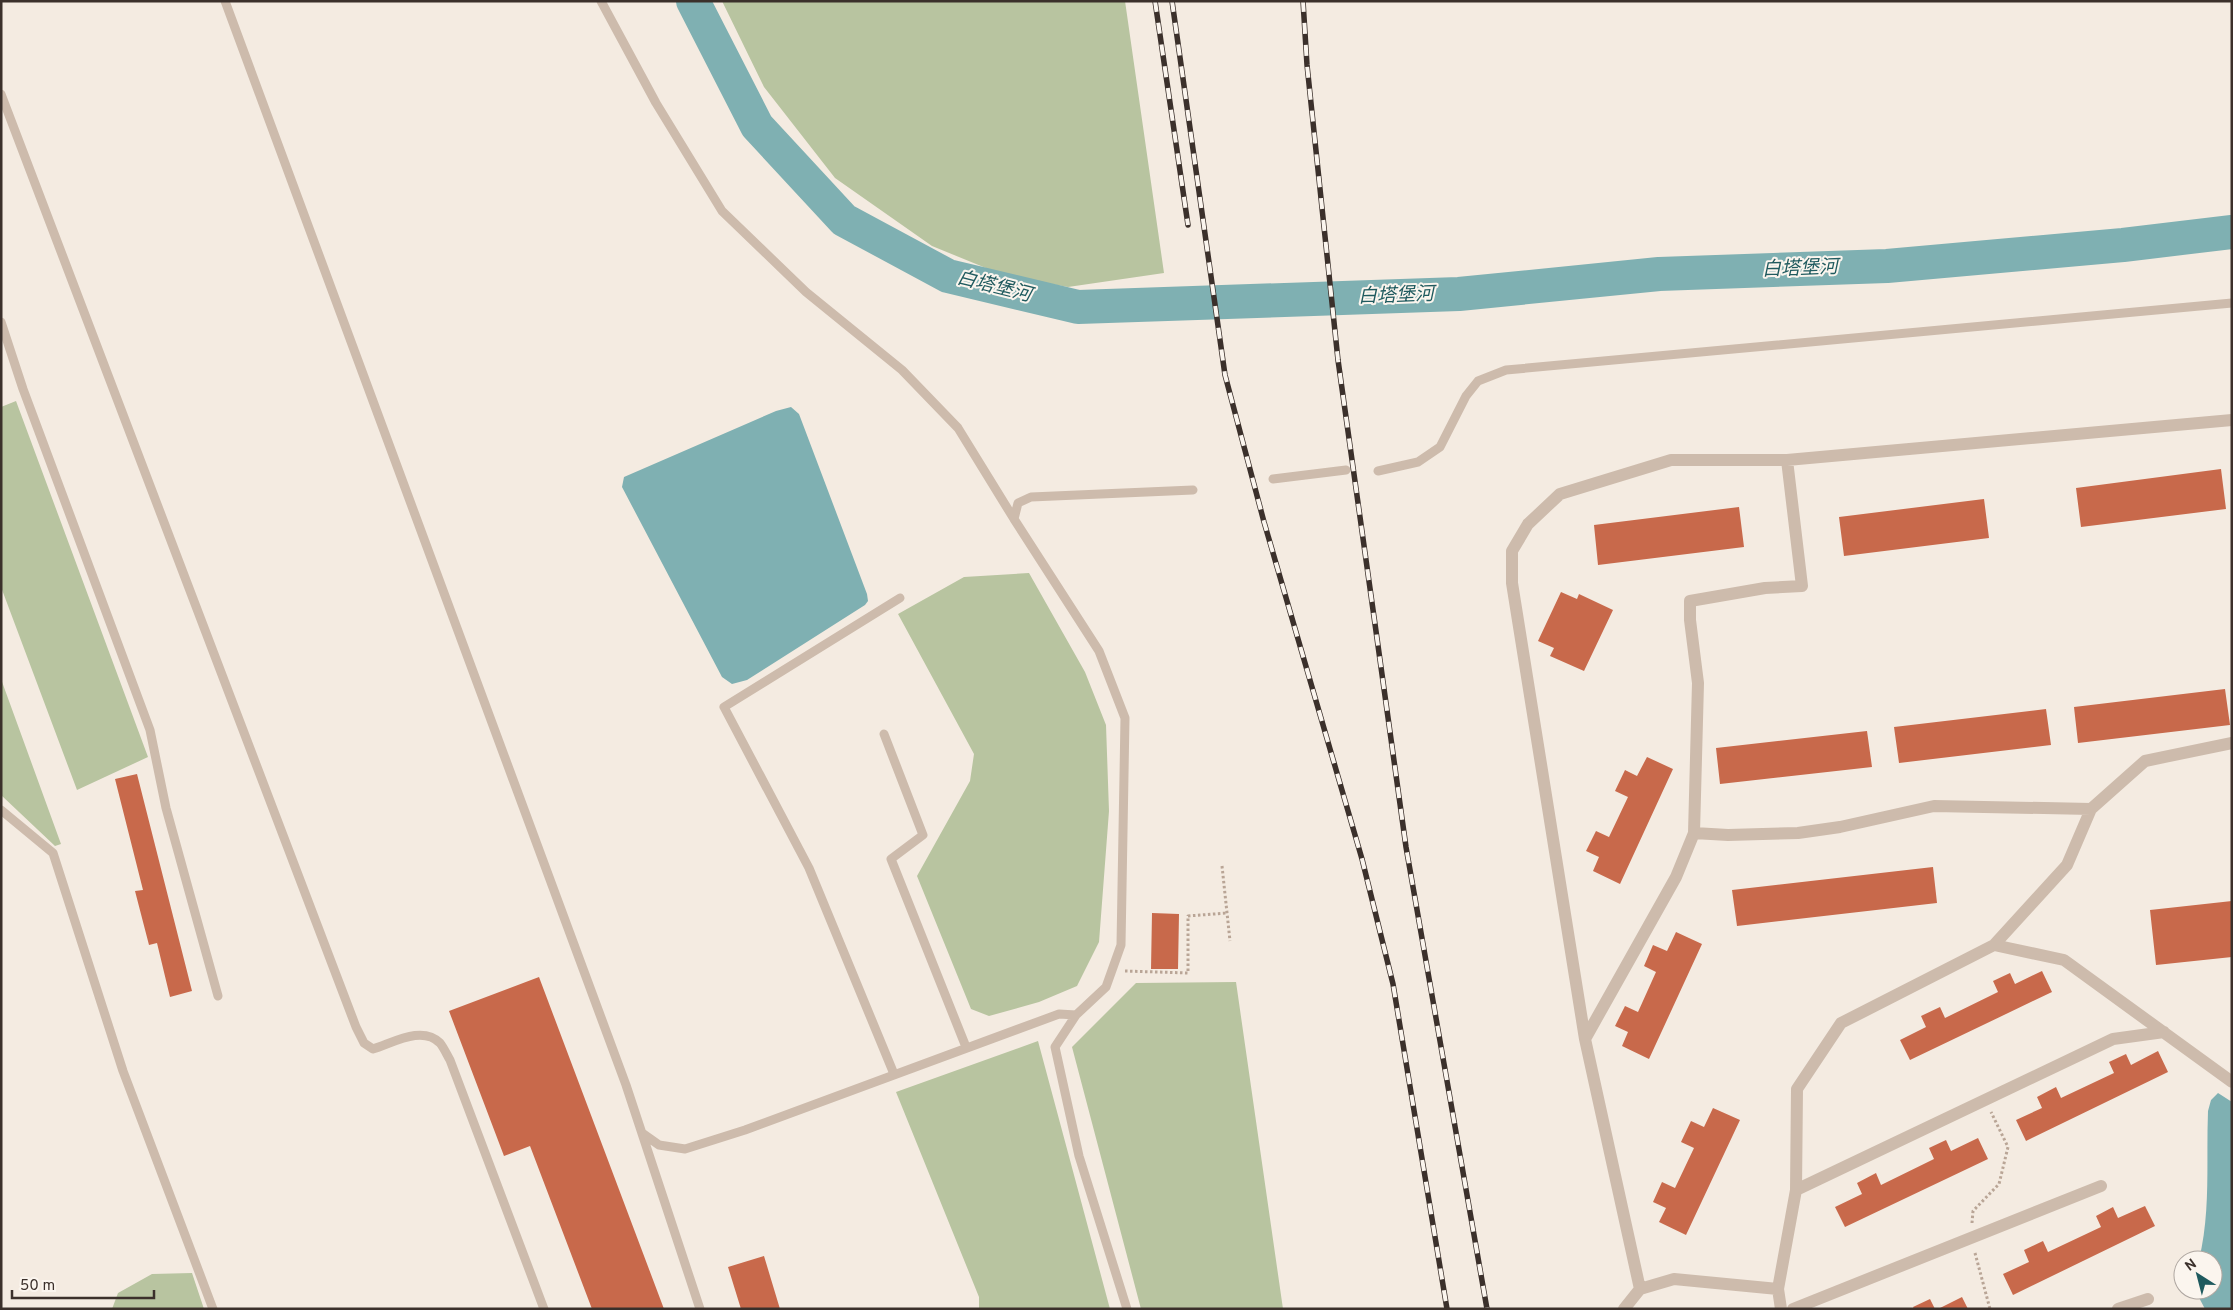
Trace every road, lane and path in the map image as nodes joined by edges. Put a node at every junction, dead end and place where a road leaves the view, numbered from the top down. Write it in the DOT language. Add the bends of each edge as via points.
graph roads {
  1 [pos="225,1"];
  2 [pos="601,1"];
  3 [pos="1,94"];
  4 [pos="2232,303"];
  5 [pos="1,322"];
  6 [pos="2232,420"];
  7 [pos="1787,460"];
  8 [pos="1346,470"];
  9 [pos="1378,471"];
  10 [pos="1273,479"];
  11 [pos="1193,490"];
  12 [pos="1014,519"];
  13 [pos="900,598"];
  14 [pos="884,734"];
  15 [pos="2232,743"];
  16 [pos="2091,809"];
  17 [pos="1,810"];
  18 [pos="1694,833"];
  19 [pos="1222,866"];
  20 [pos="1227,913"];
  21 [pos="1230,941"];
  22 [pos="1994,945"];
  23 [pos="1112,971"];
  24 [pos="218,996"];
  25 [pos="1076,1015"];
  26 [pos="2164,1032"];
  27 [pos="1585,1039"];
  28 [pos="966,1047"];
  29 [pos="894,1074"];
  30 [pos="2232,1082"];
  31 [pos="1985,1100"];
  32 [pos="641,1132"];
  33 [pos="2102,1186"];
  34 [pos="1796,1190"];
  35 [pos="1970,1238"];
  36 [pos="1640,1289"];
  37 [pos="1778,1289"];
  38 [pos="2148,1299"];
  39 [pos="213,1309"];
  40 [pos="544,1309"];
  41 [pos="700,1309"];
  42 [pos="1127,1309"];
  43 [pos="1624,1309"];
  44 [pos="1780,1309"];
  45 [pos="1793,1309"];
  46 [pos="1990,1309"];
  47 [pos="2118,1309"];
  1 -- 32 [label="lane"];
  2 -- 12 [label="lane" via="656,102 722,211 806,292 902,370 958,428"];
  3 -- 40 [label="lane" via="356,1027 364,1044 373,1049 412,1036 427,1035 439,1043 450,1060"];
  4 -- 9 [label="lane" via="1506,370 1478,381 1466,396 1440,447 1418,462"];
  5 -- 24 [label="lane" via="26,398 150,730 166,808"];
  6 -- 7 [label="street"];
  7 -- 18 [label="street" via="1802,586 1765,588 1690,602 1698,683"];
  7 -- 27 [label="street" via="1671,460 1560,494 1528,524 1512,551 1512,583"];
  8 -- 10 [label="lane"];
  11 -- 12 [label="lane" via="1031,497 1018,503"];
  12 -- 23 [label="lane" via="1100,651 1125,718 1121,945"];
  13 -- 29 [label="lane" via="724,707 808,868"];
  14 -- 28 [label="lane" via="922,835 891,859"];
  15 -- 16 [label="street" via="2145,761"];
  16 -- 18 [label="street" via="1934,806 1840,827 1798,832"];
  16 -- 22 [label="street" via="2067,865"];
  17 -- 39 [label="lane" via="53,853 123,1071"];
  18 -- 27 [label="street" via="1676,877"];
  19 -- 20 [label="path"];
  20 -- 21 [label="path"];
  20 -- 23 [label="path" via="1188,916 1188,973"];
  22 -- 26 [label="street" via="2064,960"];
  22 -- 34 [label="street" via="1841,1023 1796,1089"];
  23 -- 25 [label="lane" via="1106,987"];
  25 -- 28 [label="lane" via="1058,1014"];
  25 -- 42 [label="lane" via="1055,1047 1079,1156"];
  26 -- 30 [label="street"];
  26 -- 31 [label="street" via="2113,1038"];
  27 -- 36 [label="street"];
  28 -- 29 [label="lane"];
  29 -- 32 [label="lane" via="746,1130 685,1148 659,1145"];
  31 -- 34 [label="street"];
  31 -- 35 [label="path" via="2008,1147 1999,1184 1973,1210"];
  32 -- 41 [label="lane"];
  33 -- 35 [label="street"];
  34 -- 37 [label="street"];
  35 -- 45 [label="street"];
  35 -- 46 [label="path"];
  36 -- 37 [label="street" via="1674,1279"];
  36 -- 43 [label="street"];
  37 -- 44 [label="street"];
  38 -- 47 [label="street"];
}
